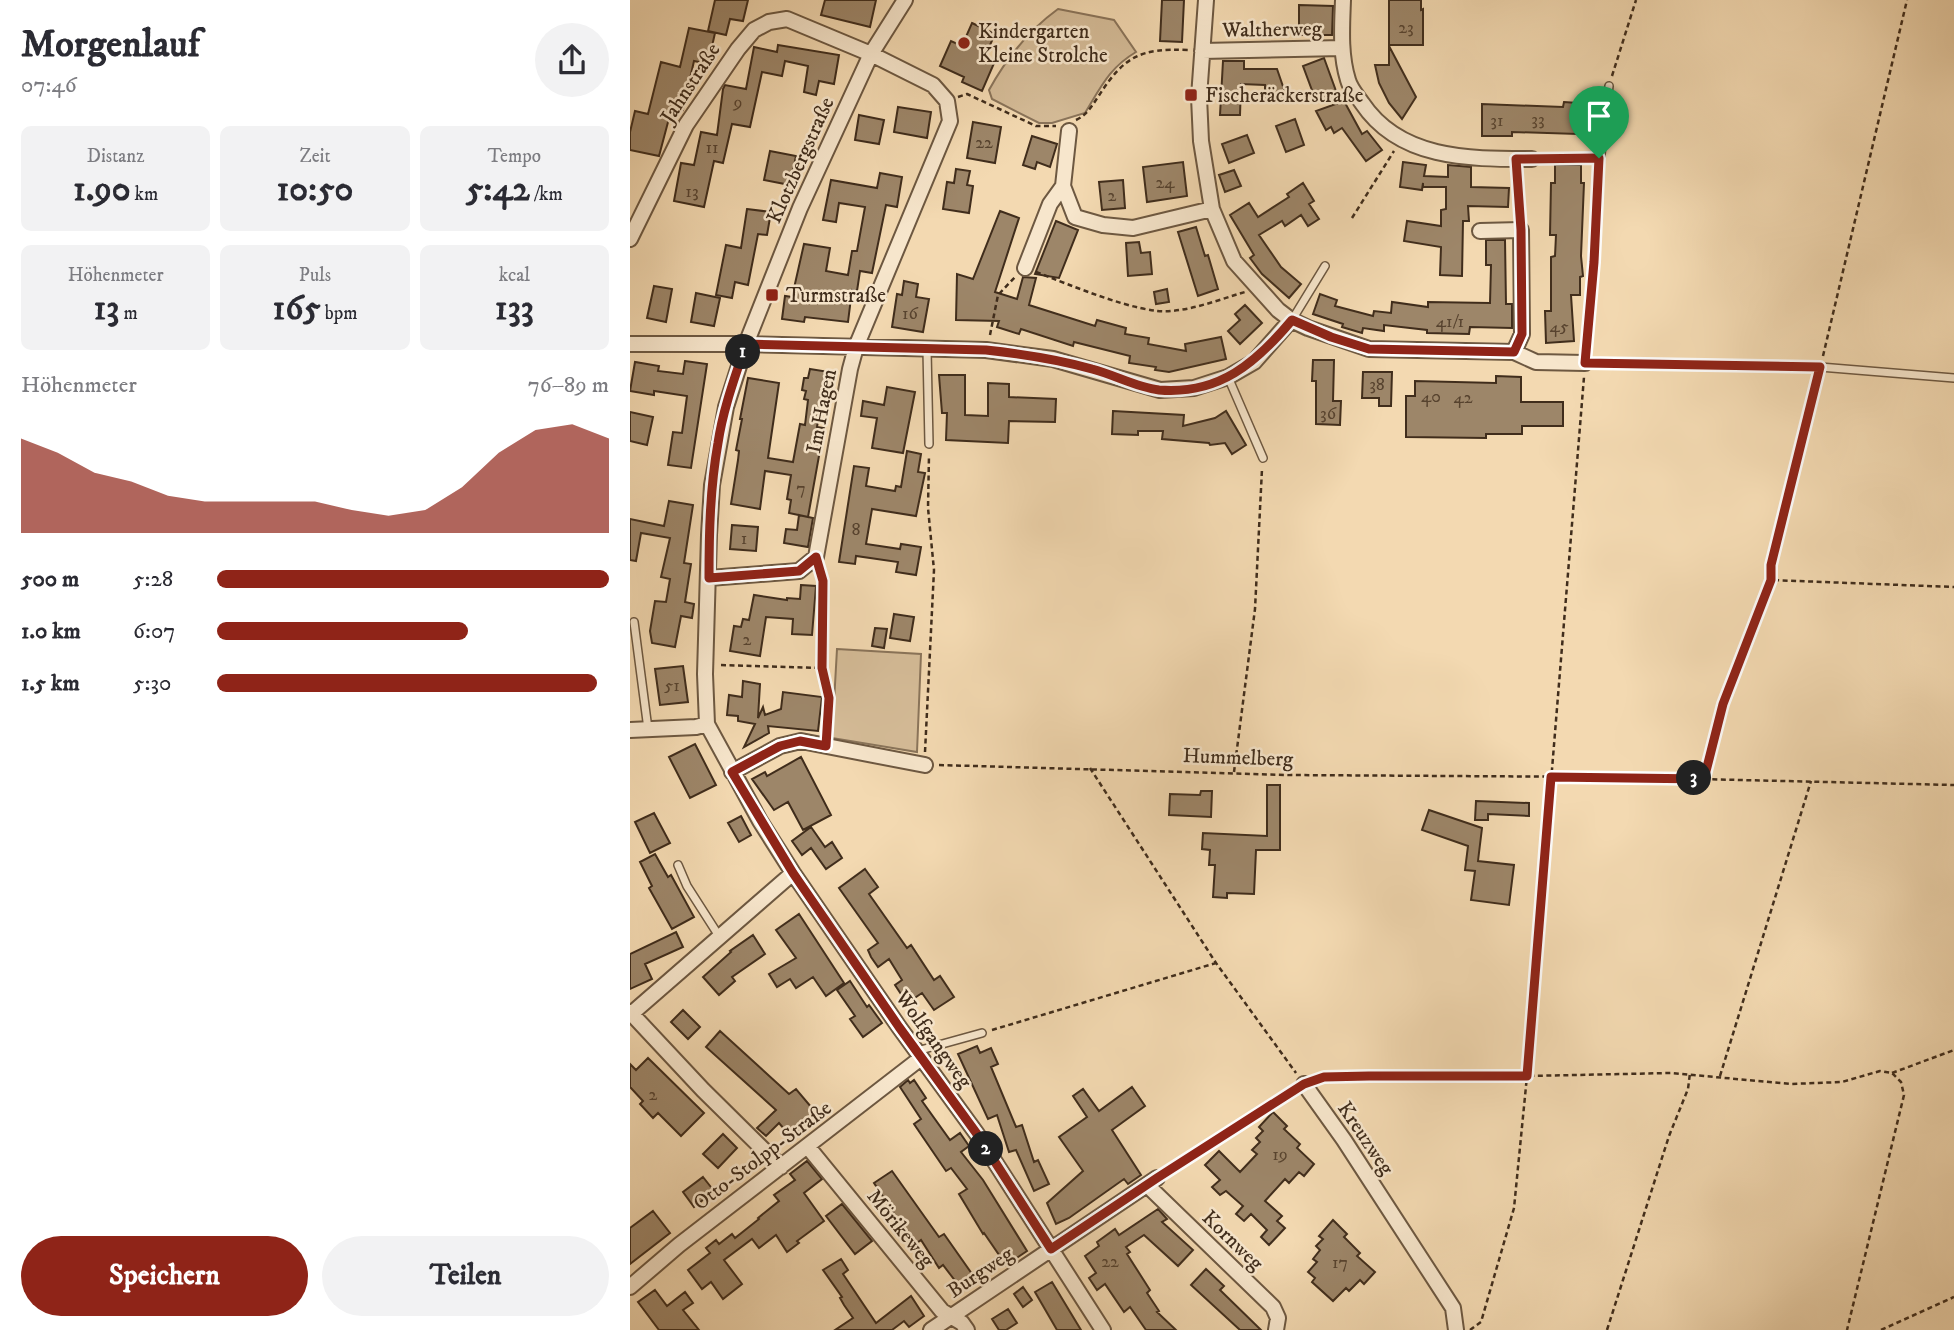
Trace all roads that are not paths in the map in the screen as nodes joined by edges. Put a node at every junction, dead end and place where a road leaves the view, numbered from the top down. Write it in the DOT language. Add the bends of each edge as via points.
graph roads {
  1 [pos="905,0"];
  2 [pos="1206,0"];
  3 [pos="1343,0"];
  4 [pos="1342,48"];
  5 [pos="1202,51"];
  6 [pos="871,54"];
  7 [pos="1609,86"];
  8 [pos="1067,127"];
  9 [pos="1532,159"];
  10 [pos="1063,186"];
  11 [pos="1212,209"];
  12 [pos="1480,231"];
  13 [pos="630,239"];
  14 [pos="1325,266"];
  15 [pos="1025,268"];
  16 [pos="1292,320"];
  17 [pos="630,344"];
  18 [pos="746,344"];
  19 [pos="856,347"];
  20 [pos="927,350"];
  21 [pos="1514,352"];
  22 [pos="1585,363"];
  23 [pos="1228,377"];
  24 [pos="1954,378"];
  25 [pos="929,444"];
  26 [pos="1263,458"];
  27 [pos="709,578"];
  28 [pos="634,622"];
  29 [pos="707,723"];
  30 [pos="648,729"];
  31 [pos="630,730"];
  32 [pos="925,765"];
  33 [pos="732,772"];
  34 [pos="678,865"];
  35 [pos="793,873"];
  36 [pos="719,936"];
  37 [pos="630,1013"];
  38 [pos="982,1032"];
  39 [pos="919,1055"];
  40 [pos="1304,1084"];
  41 [pos="808,1147"];
  42 [pos="781,1167"];
  43 [pos="1152,1182"];
  44 [pos="1051,1249"];
  45 [pos="630,1287"];
  46 [pos="951,1316"];
  47 [pos="932,1330"];
  48 [pos="967,1330"];
  49 [pos="1103,1330"];
  50 [pos="1276,1330"];
  51 [pos="1456,1330"];
  1 -- 6 [label="street, Klotzbergstraße"];
  2 -- 5 [label="street"];
  3 -- 4 [label="street, Waltherweg"];
  4 -- 5 [label="street, Waltherweg"];
  4 -- 9 [label="street, Waltherweg" via="1348,82 1370,114 1401,139 1459,158"];
  5 -- 11 [label="street" via="1201,141"];
  6 -- 13 [label="street, Jahnstraße" via="787,19 754,30 687,125"];
  6 -- 18 [label="street, Klotzbergstraße" via="800,208"];
  6 -- 19 [label="street, Im Hagen" via="933,85 947,101 950,121"];
  7 -- 22 [label="lane" via="1599,158"];
  8 -- 10 [label="street"];
  10 -- 11 [label="street" via="1075,217 1103,225 1133,228"];
  10 -- 15 [label="street" via="1049,204"];
  11 -- 16 [label="street" via="1234,261"];
  12 -- 21 [label="street" via="1521,230 1522,334"];
  14 -- 16 [label="lane"];
  16 -- 21 [label="street" via="1369,349"];
  16 -- 23 [label="street" via="1254,362"];
  17 -- 18 [label="street"];
  18 -- 19 [label="street"];
  18 -- 27 [label="street, Wolfgangweg" via="718,442"];
  19 -- 20 [label="street"];
  19 -- 27 [label="street, Im Hagen" via="816,557 799,571"];
  20 -- 23 [label="street" via="986,350 1053,359 1160,390 1194,388"];
  20 -- 25 [label="lane"];
  21 -- 22 [label="street" via="1536,362"];
  22 -- 24 [label="lane" via="1820,367"];
  23 -- 26 [label="lane"];
  27 -- 29 [label="street, Wolfgangweg"];
  28 -- 30 [label="lane"];
  29 -- 30 [label="street"];
  29 -- 33 [label="street, Wolfgangweg"];
  30 -- 31 [label="street"];
  32 -- 33 [label="street" via="800,741 780,746"];
  33 -- 35 [label="street, Wolfgangweg"];
  34 -- 36 [label="lane"];
  35 -- 36 [label="street"];
  35 -- 39 [label="street, Wolfgangweg"];
  36 -- 37 [label="street"];
  37 -- 42 [label="street"];
  38 -- 39 [label="lane"];
  39 -- 41 [label="street, Otto-Stolpp-Straße"];
  39 -- 44 [label="street, Wolfgangweg" via="977,1134"];
  40 -- 43 [label="lane"];
  40 -- 51 [label="street, Kreuzweg" via="1453,1308"];
  41 -- 42 [label="street, Otto-Stolpp-Straße"];
  41 -- 46 [label="street, Mörikeweg" via="942,1311"];
  42 -- 45 [label="street, Otto-Stolpp-Straße"];
  43 -- 44 [label="street, Burgweg"];
  43 -- 50 [label="street, Kornweg" via="1273,1307 1279,1318"];
  44 -- 46 [label="street, Burgweg"];
  44 -- 49 [label="street, Wolfgangweg"];
  46 -- 47 [label="street, Burgweg"];
  46 -- 48 [label="street, Mörikeweg"];
}
